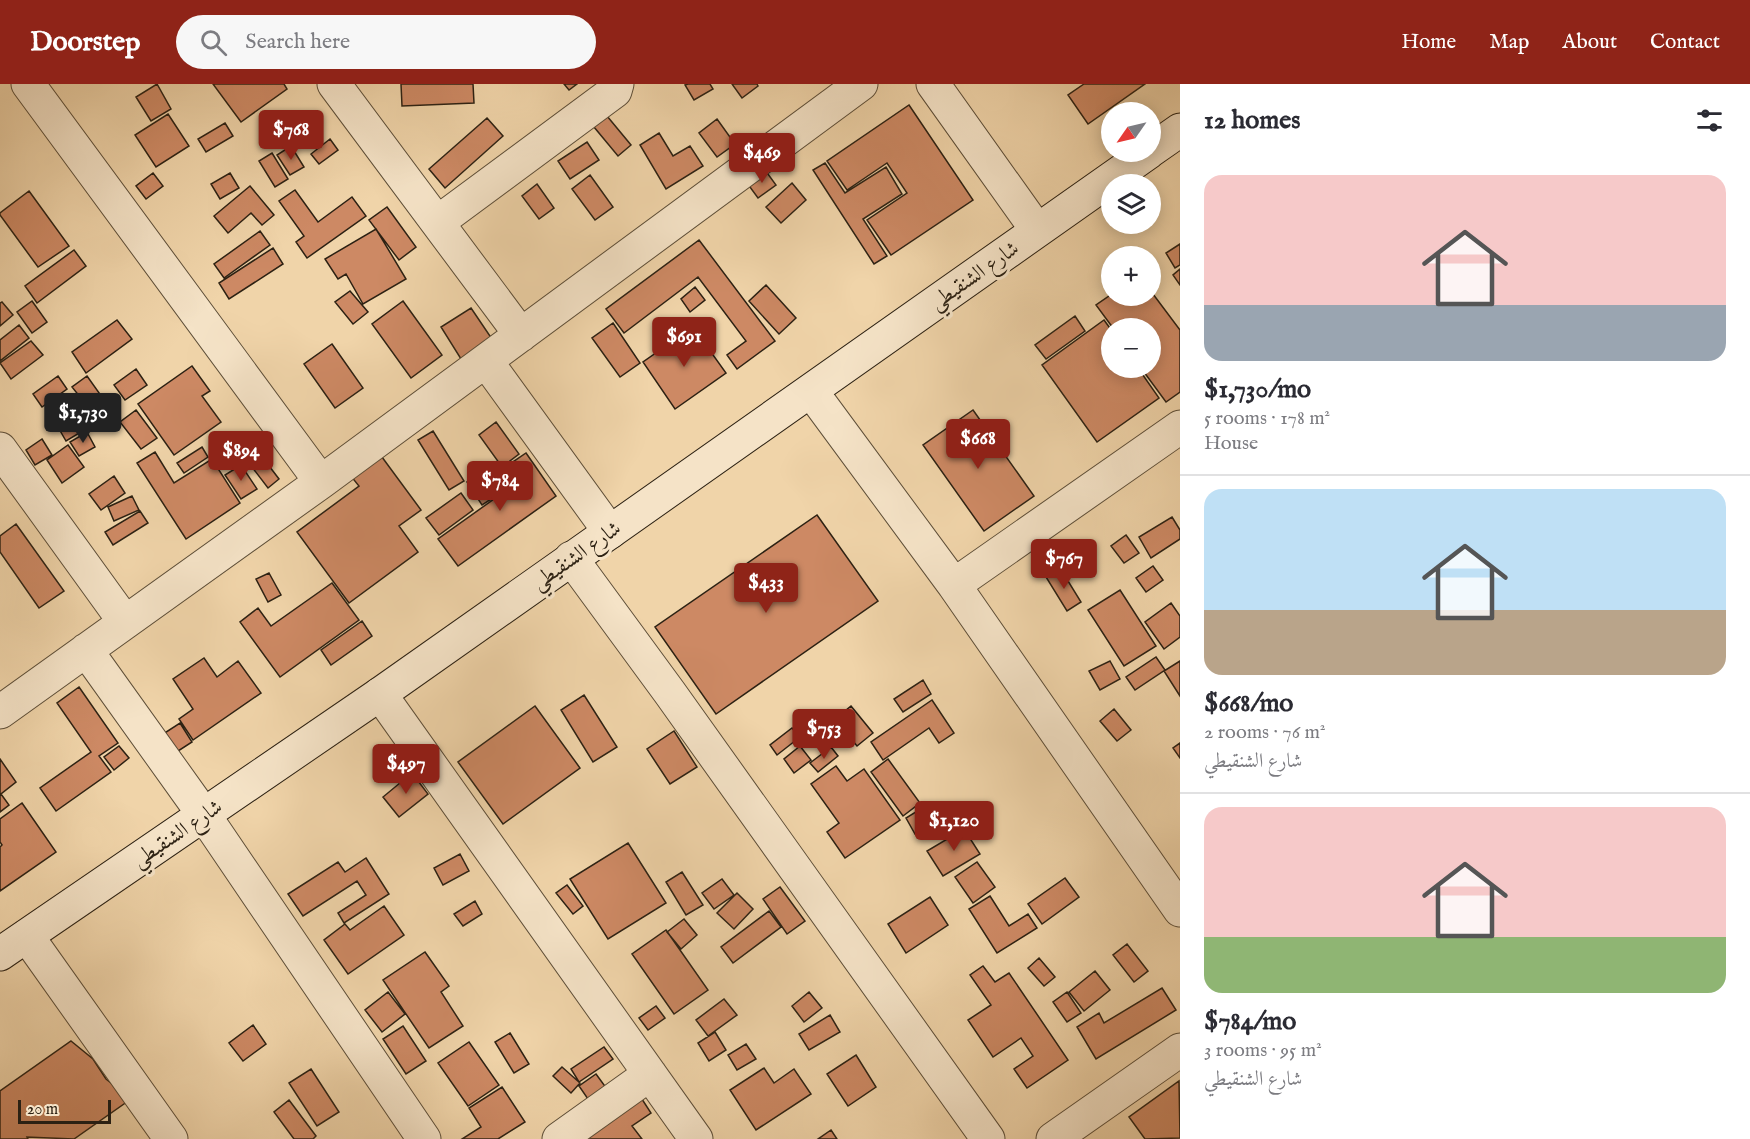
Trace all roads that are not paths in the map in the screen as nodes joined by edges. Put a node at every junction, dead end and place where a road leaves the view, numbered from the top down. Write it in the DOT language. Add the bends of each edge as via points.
graph roads {
  1 [pos="28,84"];
  2 [pos="334,84"];
  3 [pos="616,84"];
  4 [pos="861,84"];
  5 [pos="933,84"];
  6 [pos="1180,130"];
  7 [pos="1161,143"];
  8 [pos="1134,162"];
  9 [pos="438,222"];
  10 [pos="1037,230"];
  11 [pos="521,335"];
  12 [pos="486,361"];
  13 [pos="811,391"];
  14 [pos="1180,427"];
  15 [pos="0,449"];
  16 [pos="321,482"];
  17 [pos="610,532"];
  18 [pos="571,558"];
  19 [pos="954,585"];
  20 [pos="125,622"];
  21 [pos="86,650"];
  22 [pos="380,694"];
  23 [pos="0,712"];
  24 [pos="204,815"];
  25 [pos="1180,910"];
  26 [pos="27,936"];
  27 [pos="0,954"];
  28 [pos="1180,1050"];
  29 [pos="650,1074"];
  30 [pos="171,1139"];
  31 [pos="424,1139"];
  32 [pos="559,1139"];
  33 [pos="696,1139"];
  34 [pos="988,1139"];
  35 [pos="1053,1139"];
  1 -- 16 [label="street"];
  2 -- 9 [label="street"];
  3 -- 9 [label="street" via="615,91"];
  4 -- 11 [label="street"];
  5 -- 10 [label="street"];
  6 -- 7 [label="street, شارع الشنقيطي"];
  8 -- 10 [label="street, شارع الشنقيطي"];
  9 -- 11 [label="street"];
  10 -- 13 [label="street, شارع الشنقيطي"];
  11 -- 12 [label="street"];
  12 -- 16 [label="street"];
  12 -- 17 [label="street"];
  13 -- 17 [label="street, شارع الشنقيطي"];
  13 -- 19 [label="street"];
  14 -- 19 [label="street"];
  15 -- 20 [label="street"];
  16 -- 20 [label="street"];
  17 -- 18 [label="street, شارع الشنقيطي"];
  18 -- 22 [label="street, شارع الشنقيطي"];
  18 -- 34 [label="street"];
  19 -- 25 [label="street"];
  20 -- 21 [label="street"];
  21 -- 23 [label="street"];
  21 -- 24 [label="street"];
  22 -- 24 [label="street, شارع الشنقيطي"];
  22 -- 29 [label="street"];
  24 -- 26 [label="street, شارع الشنقيطي"];
  24 -- 31 [label="street"];
  26 -- 27 [label="street, شارع الشنقيطي"];
  26 -- 30 [label="street"];
  28 -- 35 [label="street"];
  29 -- 32 [label="street"];
  29 -- 33 [label="street"];
}
